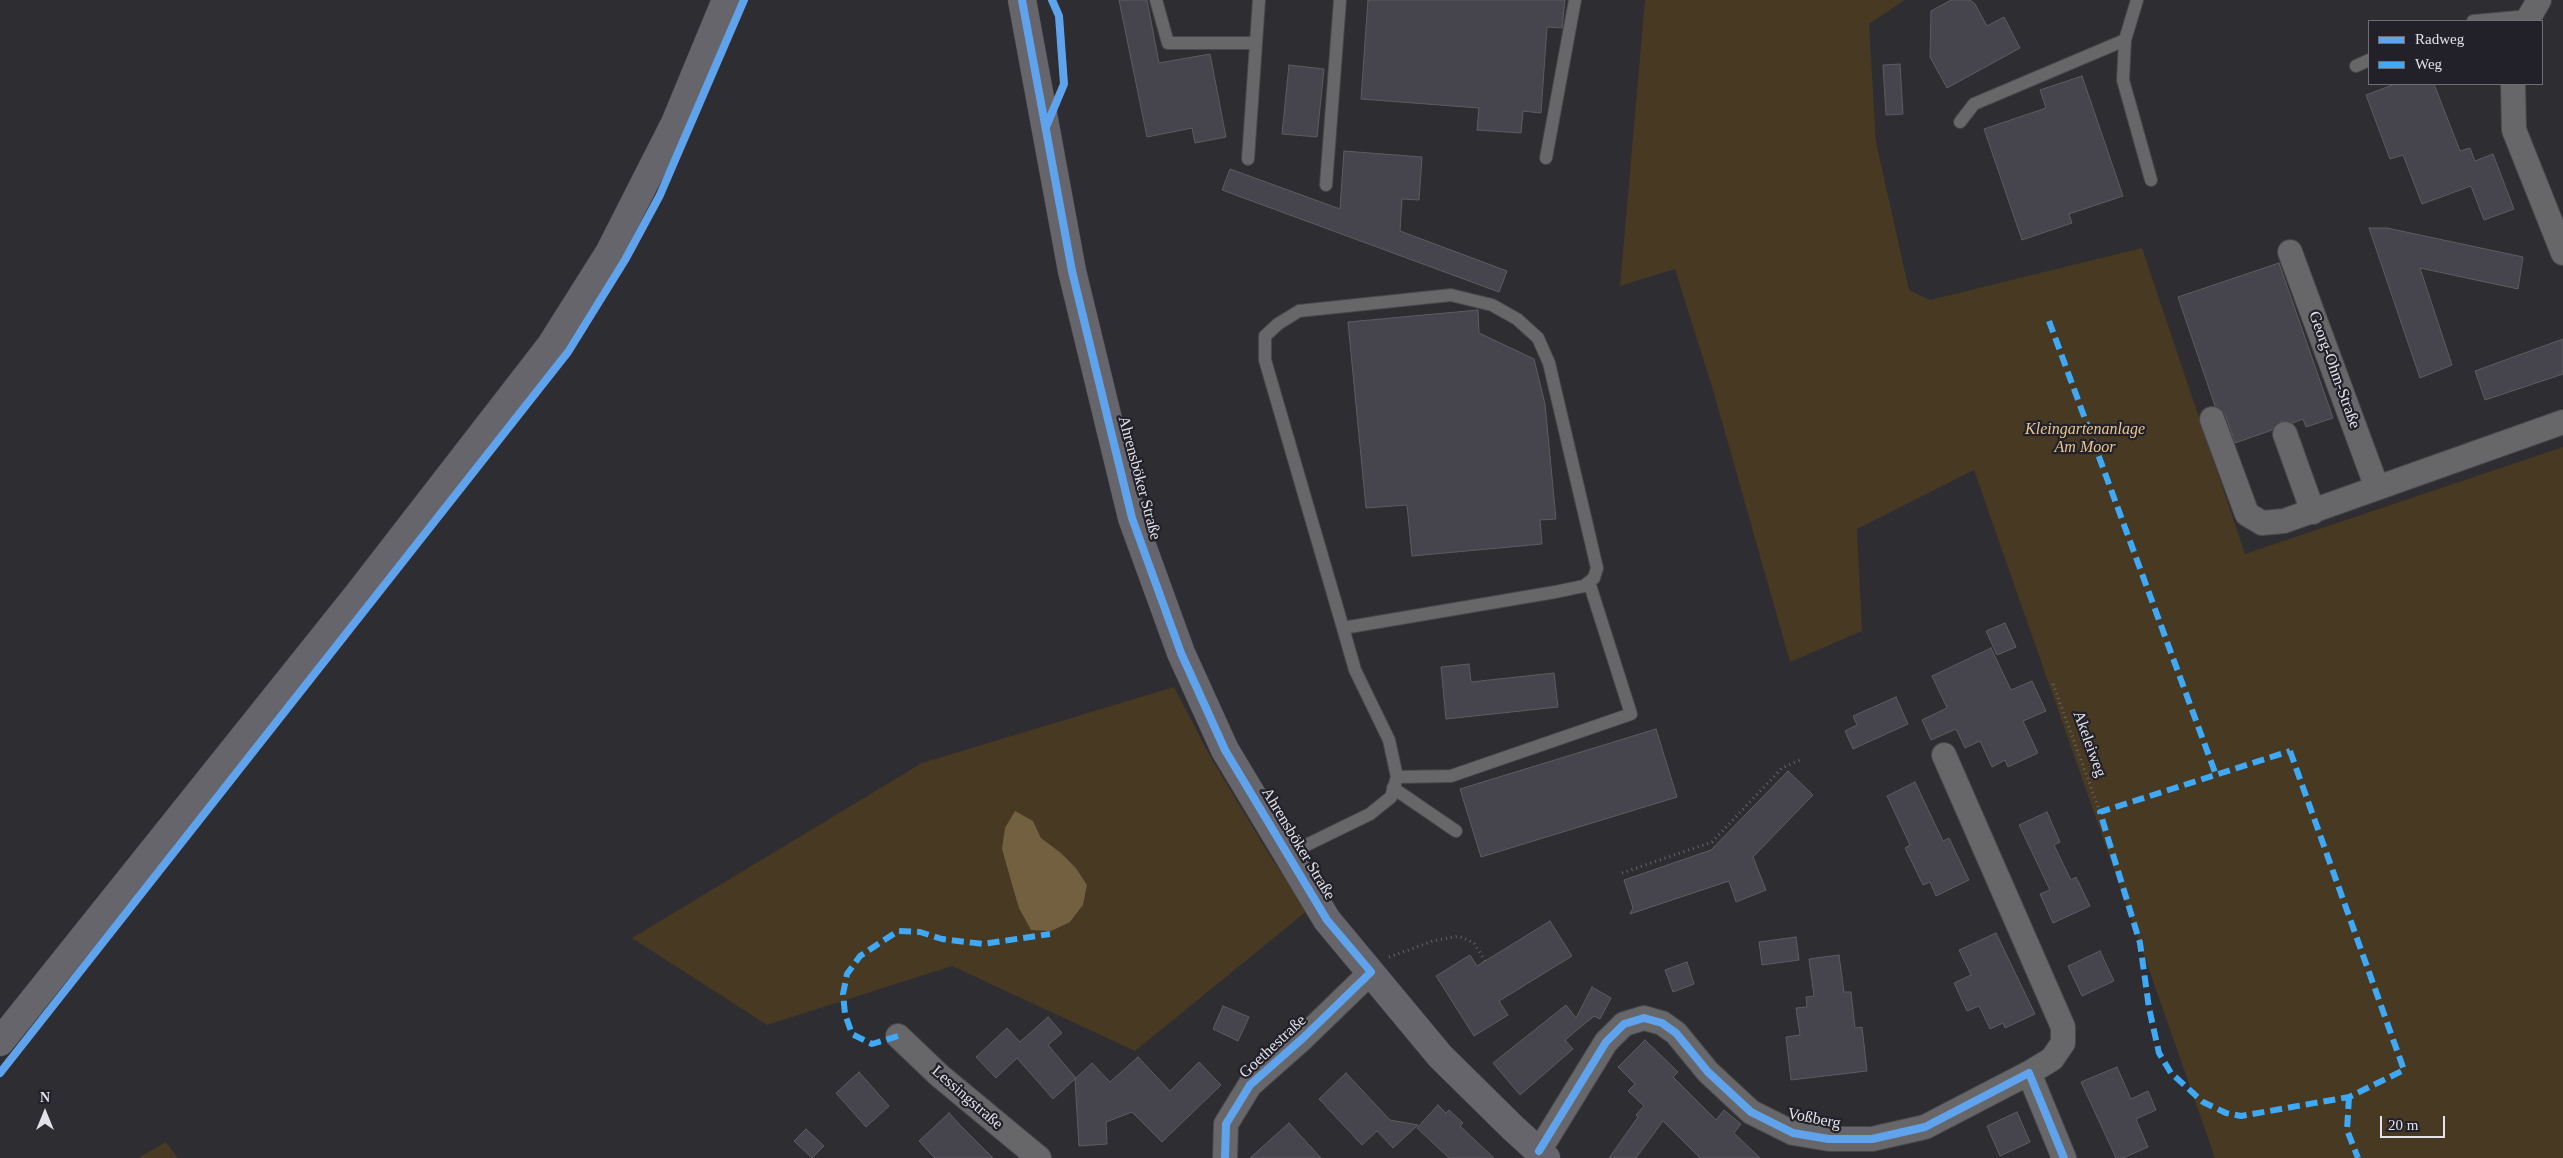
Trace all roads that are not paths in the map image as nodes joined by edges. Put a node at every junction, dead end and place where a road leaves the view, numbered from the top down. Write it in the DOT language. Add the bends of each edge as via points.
graph roads {
  1 [pos="726,0"];
  2 [pos="1022,0"];
  3 [pos="1156,0"];
  4 [pos="1259,0"];
  5 [pos="1340,0"];
  6 [pos="1575,0"];
  7 [pos="2137,0"];
  8 [pos="2532,12"];
  9 [pos="2480,20"];
  10 [pos="2125,40"];
  11 [pos="1256,43"];
  12 [pos="2368,60"];
  13 [pos="2356,66"];
  14 [pos="2513,85"];
  15 [pos="1960,122"];
  16 [pos="1546,158"];
  17 [pos="1248,159"];
  18 [pos="2151,180"];
  19 [pos="1326,185"];
  20 [pos="2290,252"];
  21 [pos="2563,253"];
  22 [pos="2212,419"];
  23 [pos="2563,422"];
  24 [pos="2286,434"];
  25 [pos="2377,488"];
  26 [pos="2313,512"];
  27 [pos="1589,582"];
  28 [pos="1343,628"];
  29 [pos="1944,754"];
  30 [pos="1395,782"];
  31 [pos="1456,831"];
  32 [pos="1288,854"];
  33 [pos="1371,972"];
  34 [pos="898,1036"];
  35 [pos="0,1042"];
  36 [pos="2029,1073"];
  37 [pos="1543,1155"];
  38 [pos="1039,1158"];
  39 [pos="1225,1158"];
  40 [pos="2064,1158"];
  1 -- 35 [label="street" via="675,123 609,253 552,345 359,593"];
  2 -- 32 [label="street, Ahrensböker Straße" via="1072,271 1132,518 1181,653 1225,750"];
  3 -- 11 [label="lane" via="1168,43"];
  4 -- 11 [label="lane"];
  5 -- 19 [label="lane"];
  6 -- 16 [label="lane"];
  7 -- 10 [label="lane"];
  8 -- 9 [label="lane"];
  10 -- 15 [label="lane" via="1974,104"];
  10 -- 18 [label="lane" via="2123,80"];
  11 -- 17 [label="lane"];
  12 -- 13 [label="lane"];
  14 -- 21 [label="street" via="2514,130"];
  20 -- 25 [label="street, Georg-Ohm-Straße"];
  22 -- 26 [label="street" via="2247,514 2262,522 2284,521"];
  23 -- 25 [label="street"];
  24 -- 26 [label="street"];
  25 -- 26 [label="street"];
  27 -- 28 [label="lane" via="1555,592"];
  27 -- 28 [label="lane" via="1594,578 1596,568 1548,363 1538,338 1517,319 1492,305 1451,295 1298,311 1266,336 1266,360"];
  27 -- 30 [label="lane" via="1631,714 1451,776"];
  28 -- 30 [label="lane" via="1358,677 1389,740"];
  29 -- 36 [label="street, Voßberg" via="2063,1027 2063,1043 2052,1059"];
  30 -- 31 [label="lane"];
  30 -- 32 [label="lane" via="1391,797 1370,814"];
  32 -- 33 [label="street, Ahrensböker Straße" via="1328,920"];
  33 -- 37 [label="street, Ahrensböker Straße" via="1440,1056"];
  33 -- 39 [label="street, Goethestraße" via="1250,1085 1226,1124"];
  34 -- 38 [label="street, Lessingstraße" via="940,1076"];
  36 -- 37 [label="street, Voßberg" via="1925,1127 1872,1139 1828,1139 1793,1132 1751,1112 1708,1072 1676,1033 1662,1023 1644,1018 1624,1024 1606,1042"];
  36 -- 40 [label="street"];
}
